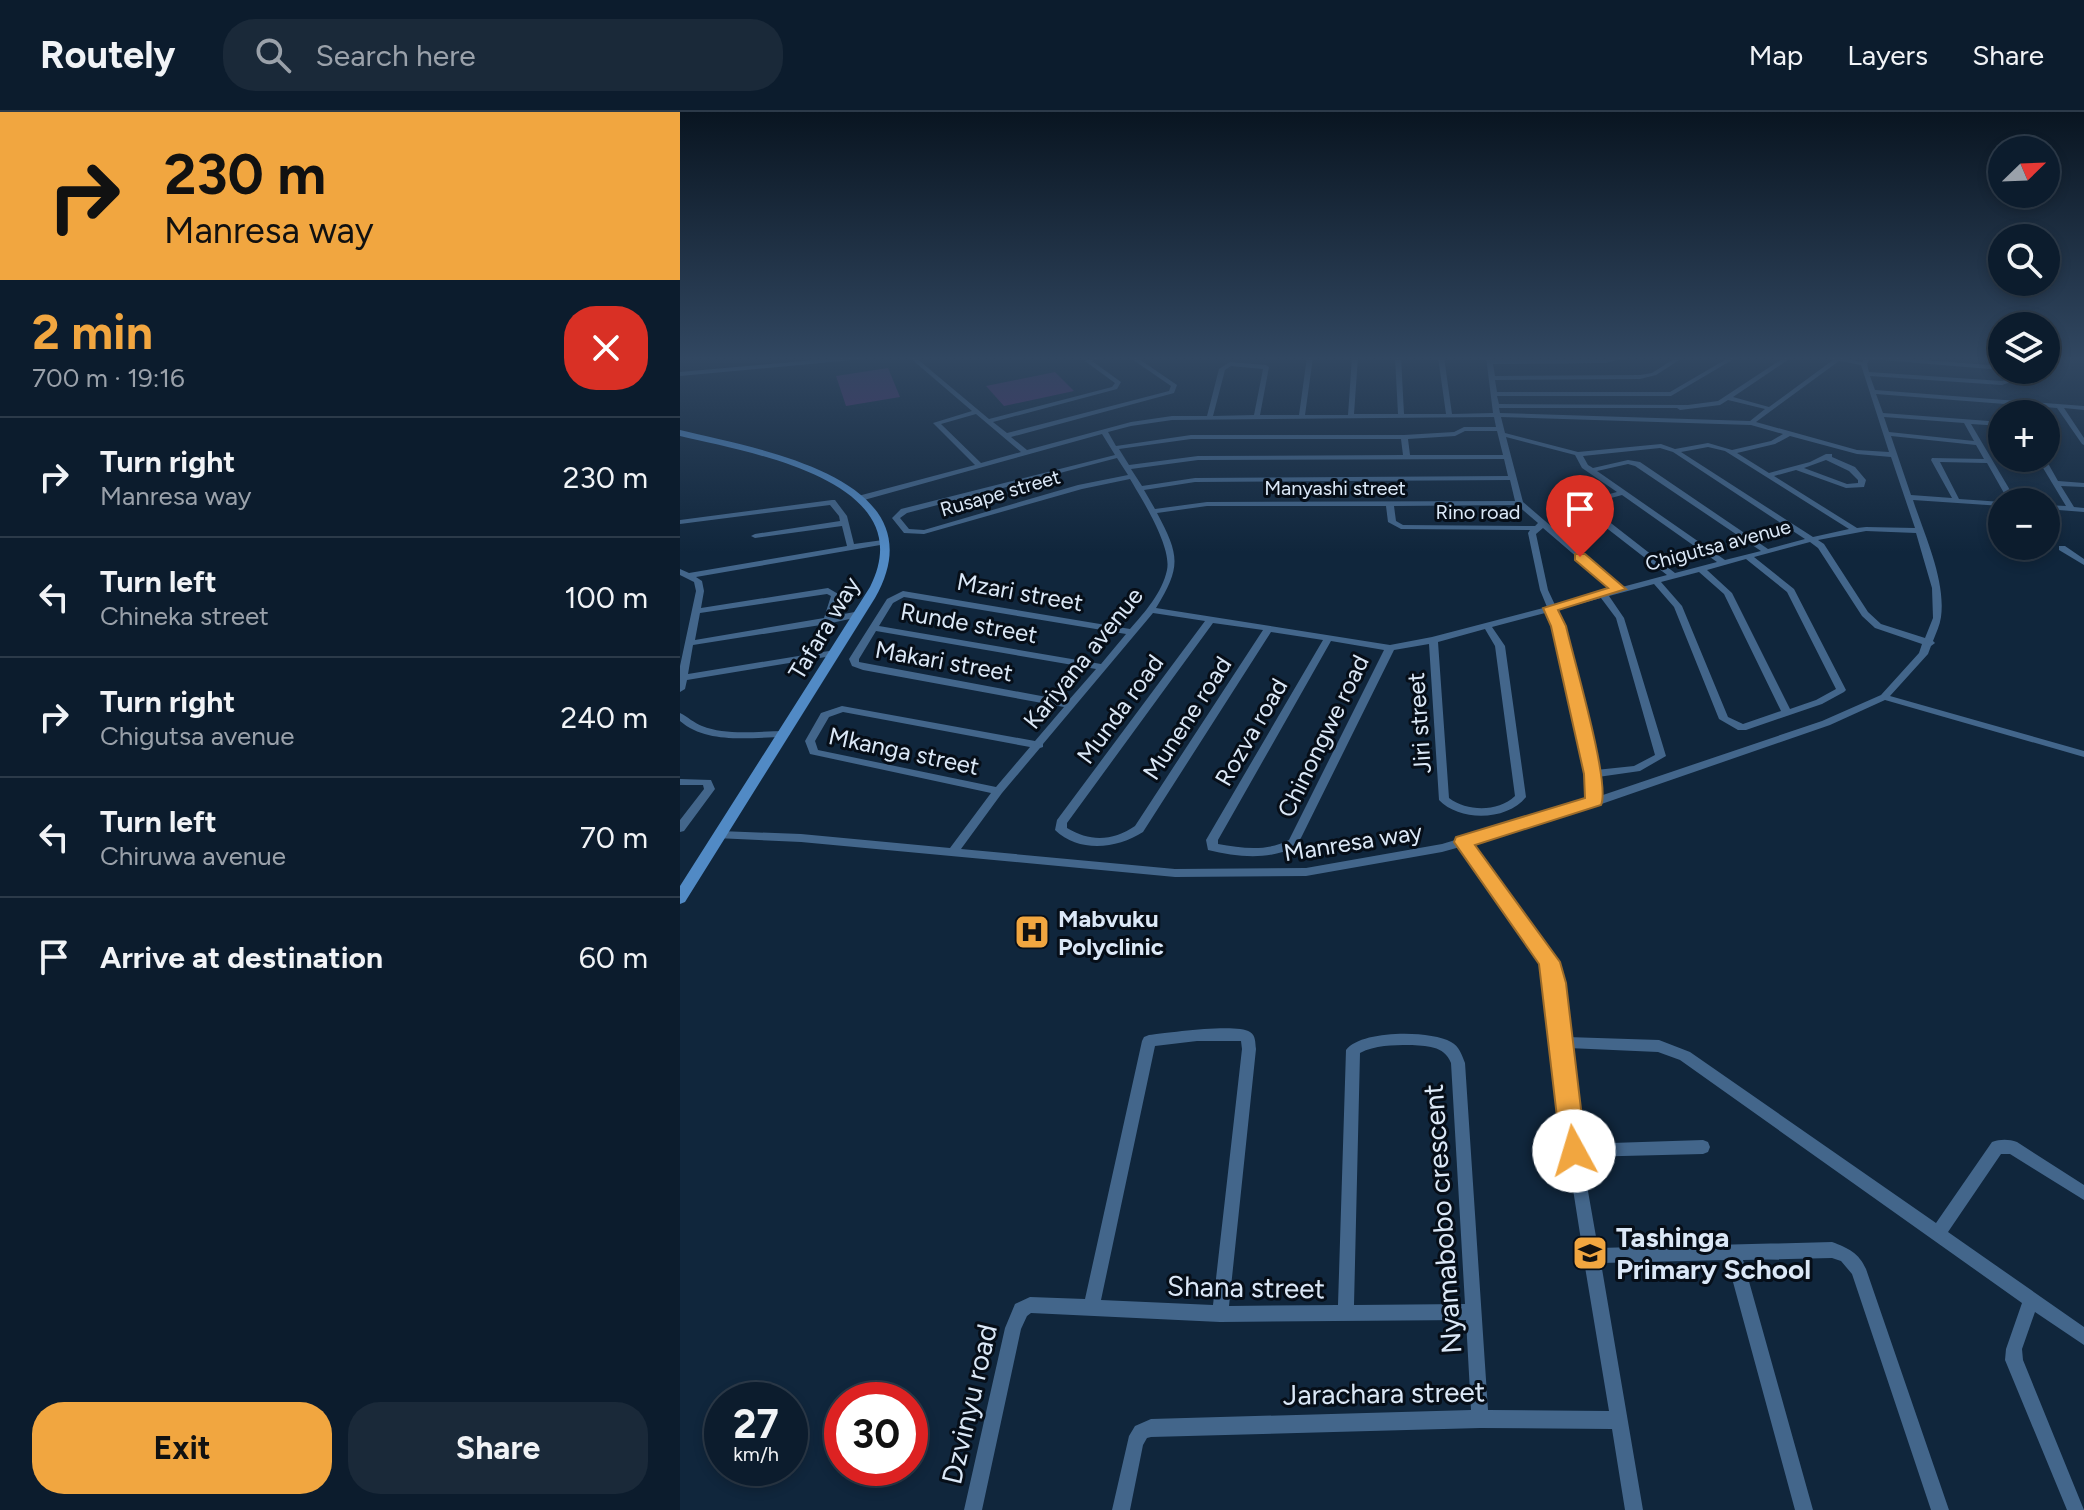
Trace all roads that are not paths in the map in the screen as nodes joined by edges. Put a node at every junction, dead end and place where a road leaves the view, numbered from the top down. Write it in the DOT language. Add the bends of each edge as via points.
graph roads {
  1 [pos="939,422"];
  2 [pos="989,422"];
  3 [pos="1057,422"];
  4 [pos="1148,422"];
  5 [pos="1499,422"];
  6 [pos="1737,422"];
  7 [pos="1883,422"];
  8 [pos="1967,422"];
  9 [pos="2070,422"];
  10 [pos="1751,423"];
  11 [pos="1104,432"];
  12 [pos="1501,432"];
  13 [pos="680,433"];
  14 [pos="1790,433"];
  15 [pos="1887,434"];
  16 [pos="1005,436"];
  17 [pos="1404,437"];
  18 [pos="1978,443"];
  19 [pos="2084,443"];
  20 [pos="1837,447"];
  21 [pos="1675,451"];
  22 [pos="1116,452"];
  23 [pos="1733,452"];
  24 [pos="1026,453"];
  25 [pos="1578,454"];
  26 [pos="1894,455"];
  27 [pos="1407,457"];
  28 [pos="1507,457"];
  29 [pos="1827,458"];
  30 [pos="1988,459"];
  31 [pos="1988,461"];
  32 [pos="980,466"];
  33 [pos="1796,468"];
  34 [pos="1594,470"];
  35 [pos="2049,472"];
  36 [pos="1128,473"];
  37 [pos="1769,475"];
  38 [pos="1511,478"];
  39 [pos="2056,483"];
  40 [pos="2084,485"];
  41 [pos="1138,489"];
  42 [pos="1624,492"];
  43 [pos="1908,497"];
  44 [pos="861,498"];
  45 [pos="1957,501"];
  46 [pos="1519,503"];
  47 [pos="1988,503"];
  48 [pos="1390,504"];
  49 [pos="2060,508"];
  50 [pos="2071,509"];
  51 [pos="2084,510"];
  52 [pos="1151,512"];
  53 [pos="680,522"];
  54 [pos="845,523"];
  55 [pos="1538,527"];
  56 [pos="1854,529"];
  57 [pos="1920,531"];
  58 [pos="755,536"];
  59 [pos="1810,539"];
  60 [pos="883,542"];
  61 [pos="851,547"];
  62 [pos="2062,548"];
  63 [pos="1765,550"];
  64 [pos="1747,556"];
  65 [pos="1722,562"];
  66 [pos="2084,563"];
  67 [pos="1700,568"];
  68 [pos="680,572"];
  69 [pos="691,575"];
  70 [pos="1672,575"];
  71 [pos="1655,580"];
  72 [pos="1619,589"];
  73 [pos="1603,594"];
  74 [pos="1550,608"];
  75 [pos="1151,610"];
  76 [pos="697,611"];
  77 [pos="860,614"];
  78 [pos="1211,619"];
  79 [pos="827,621"];
  80 [pos="1487,626"];
  81 [pos="875,628"];
  82 [pos="1268,629"];
  83 [pos="1132,632"];
  84 [pos="1328,639"];
  85 [pos="1433,640"];
  86 [pos="692,643"];
  87 [pos="1930,643"];
  88 [pos="1390,648"];
  89 [pos="835,653"];
  90 [pos="683,660"];
  91 [pos="1103,667"];
  92 [pos="681,683"];
  93 [pos="1884,697"];
  94 [pos="1072,705"];
  95 [pos="1787,713"];
  96 [pos="680,716"];
  97 [pos="785,734"];
  98 [pos="1039,745"];
  99 [pos="2084,754"];
  100 [pos="1592,774"];
  101 [pos="680,782"];
  102 [pos="998,791"];
  103 [pos="1595,801"];
  104 [pos="680,828"];
  105 [pos="1139,829"];
  106 [pos="720,835"];
  107 [pos="1463,842"];
  108 [pos="1293,843"];
  109 [pos="953,852"];
  110 [pos="680,898"];
  111 [pos="1562,1042"];
  112 [pos="1703,1147"];
  113 [pos="1574,1151"];
  114 [pos="2084,1193"];
  115 [pos="1938,1233"];
  116 [pos="1733,1253"];
  117 [pos="1590,1256"];
  118 [pos="2031,1299"];
  119 [pos="1091,1309"];
  120 [pos="1021,1310"];
  121 [pos="1473,1312"];
  122 [pos="1220,1314"];
  123 [pos="1346,1314"];
  124 [pos="2084,1337"];
  125 [pos="1480,1419"];
  126 [pos="1618,1420"];
  127 [pos="973,1510"];
  128 [pos="1121,1510"];
  129 [pos="1634,1510"];
  130 [pos="1804,1510"];
  131 [pos="1940,1510"];
  132 [pos="2076,1510"];
  1 -- 32 [label="street"];
  2 -- 16 [label="street"];
  3 -- 16 [label="street"];
  4 -- 11 [label="street"];
  5 -- 12 [label="street"];
  6 -- 10 [label="street"];
  7 -- 15 [label="street"];
  8 -- 18 [label="street"];
  9 -- 19 [label="street"];
  10 -- 14 [label="street"];
  11 -- 22 [label="street, Kariyana avenue"];
  11 -- 24 [label="street"];
  12 -- 17 [label="street" via="1464,429"];
  12 -- 25 [label="street"];
  12 -- 28 [label="street"];
  13 -- 44 [label="street" via="812,469"];
  14 -- 20 [label="street"];
  14 -- 23 [label="street" via="1773,443"];
  15 -- 18 [label="street"];
  15 -- 26 [label="street"];
  16 -- 24 [label="street"];
  17 -- 22 [label="street" via="1191,437"];
  17 -- 27 [label="street"];
  18 -- 30 [label="street"];
  20 -- 26 [label="street"];
  20 -- 29 [label="street"];
  21 -- 23 [label="street" via="1708,445"];
  21 -- 25 [label="street" via="1661,446"];
  21 -- 59 [label="street"];
  22 -- 36 [label="street, Kariyana avenue"];
  22 -- 36 [label="street, Rusape street" via="904,511 896,518 907,531 917,533"];
  23 -- 37 [label="street"];
  24 -- 32 [label="street"];
  25 -- 34 [label="street"];
  26 -- 43 [label="street"];
  27 -- 28 [label="street"];
  27 -- 36 [label="street" via="1203,458"];
  28 -- 38 [label="street"];
  29 -- 33 [label="street"];
  29 -- 33 [label="street" via="1852,469 1861,485 1846,486"];
  31 -- 45 [label="street" via="1935,460"];
  32 -- 44 [label="street"];
  33 -- 37 [label="street"];
  34 -- 42 [label="street"];
  34 -- 63 [label="street" via="1637,464"];
  35 -- 39 [label="street"];
  36 -- 41 [label="street, Kariyana avenue"];
  37 -- 56 [label="street"];
  38 -- 41 [label="street" via="1195,480"];
  38 -- 46 [label="street"];
  39 -- 40 [label="street"];
  39 -- 50 [label="street"];
  41 -- 52 [label="street, Kariyana avenue"];
  42 -- 65 [label="street"];
  42 -- 70 [label="street" via="1585,507"];
  43 -- 45 [label="street"];
  43 -- 57 [label="street"];
  44 -- 60 [label="street" via="881,523"];
  45 -- 47 [label="street"];
  46 -- 48 [label="street, Manyashi street"];
  46 -- 55 [label="street"];
  48 -- 52 [label="street, Manyashi street" via="1207,504"];
  48 -- 55 [label="street, Rino road" via="1392,522 1401,527"];
  49 -- 50 [label="street"];
  50 -- 51 [label="street"];
  52 -- 75 [label="street, Kariyana avenue" via="1167,539 1172,566"];
  53 -- 54 [label="street" via="832,502"];
  54 -- 58 [label="street"];
  54 -- 61 [label="street"];
  55 -- 72 [label="street"];
  55 -- 74 [label="street" via="1536,562"];
  56 -- 57 [label="street, Chigutsa avenue"];
  56 -- 59 [label="street, Chigutsa avenue"];
  57 -- 87 [label="street" via="1937,596"];
  59 -- 63 [label="street, Chigutsa avenue"];
  59 -- 87 [label="street" via="1827,553 1870,620 1889,632"];
  60 -- 61 [label="street"];
  60 -- 77 [label="street, Tafara way" via="883,568"];
  61 -- 69 [label="street"];
  62 -- 66 [label="street"];
  63 -- 64 [label="street, Chigutsa avenue"];
  64 -- 65 [label="street, Chigutsa avenue"];
  64 -- 95 [label="street" via="1791,591 1841,689"];
  65 -- 67 [label="street, Chigutsa avenue"];
  67 -- 70 [label="street, Chigutsa avenue"];
  67 -- 95 [label="street" via="1728,593"];
  68 -- 69 [label="street"];
  69 -- 76 [label="street" via="699,585"];
  70 -- 71 [label="street, Chigutsa avenue"];
  71 -- 72 [label="street, Chigutsa avenue"];
  71 -- 95 [label="street" via="1678,606 1724,719 1742,728"];
  72 -- 73 [label="street, Chigutsa avenue"];
  73 -- 74 [label="street, Chigutsa avenue"];
  73 -- 100 [label="street" via="1620,618 1661,754 1636,769"];
  74 -- 80 [label="street, Chigutsa avenue"];
  74 -- 100 [label="street" via="1559,626"];
  75 -- 78 [label="street, Chigutsa avenue"];
  75 -- 83 [label="street, Kariyana avenue"];
  76 -- 79 [label="street" via="828,591 836,595"];
  76 -- 86 [label="street"];
  77 -- 79 [label="street"];
  77 -- 89 [label="street, Tafara way"];
  78 -- 82 [label="street, Chigutsa avenue"];
  78 -- 105 [label="street, Munda road" via="1061,823 1061,830 1073,838 1110,843 1126,840"];
  79 -- 86 [label="street"];
  80 -- 85 [label="street, Chigutsa avenue"];
  80 -- 85 [label="street, Jiri street" via="1500,646 1520,799 1478,812 1444,798"];
  81 -- 83 [label="street, Mzari street" via="900,594"];
  81 -- 91 [label="street, Runde street"];
  81 -- 94 [label="street, Makari street" via="856,664"];
  82 -- 84 [label="street, Chigutsa avenue"];
  82 -- 105 [label="street, Munene road"];
  83 -- 91 [label="street, Kariyana avenue"];
  84 -- 88 [label="street, Chigutsa avenue"];
  84 -- 108 [label="street, Rozva road" via="1211,846 1252,853 1278,852"];
  85 -- 88 [label="street, Chigutsa avenue"];
  86 -- 90 [label="street"];
  87 -- 93 [label="street, Manresa way"];
  88 -- 108 [label="street, Chinongwe road"];
  89 -- 92 [label="street"];
  89 -- 97 [label="street, Tafara way"];
  90 -- 92 [label="street"];
  91 -- 94 [label="street, Kariyana avenue"];
  93 -- 99 [label="street"];
  93 -- 103 [label="street, Manresa way" via="1800,733"];
  94 -- 98 [label="street, Kariyana avenue"];
  96 -- 97 [label="street" via="692,727 718,733"];
  97 -- 106 [label="street, Tafara way"];
  98 -- 102 [label="street, Kariyana avenue"];
  98 -- 102 [label="street, Mkanga street" via="836,709 825,715 810,741 814,752"];
  100 -- 103 [label="street"];
  101 -- 104 [label="street" via="707,782 710,789"];
  102 -- 109 [label="street, Kariyana avenue"];
  103 -- 107 [label="street, Manresa way"];
  106 -- 109 [label="street, Manresa way"];
  106 -- 110 [label="street, Tafara way"];
  107 -- 109 [label="street, Manresa way" via="1352,866 1267,875 1175,873"];
  107 -- 111 [label="street" via="1544,952 1555,983"];
  111 -- 113 [label="street"];
  111 -- 115 [label="street" via="1659,1046 1679,1052"];
  112 -- 113 [label="street"];
  113 -- 117 [label="street"];
  114 -- 115 [label="street" via="2012,1147 1997,1147"];
  115 -- 118 [label="street"];
  116 -- 117 [label="street"];
  116 -- 130 [label="street"];
  116 -- 131 [label="street" via="1832,1250 1852,1261"];
  117 -- 126 [label="street"];
  118 -- 124 [label="street"];
  118 -- 132 [label="street" via="2014,1360"];
  119 -- 120 [label="street, Shana street" via="1038,1303"];
  119 -- 122 [label="street, Shana street"];
  119 -- 122 [label="street" via="1149,1041 1243,1035 1249,1049"];
  120 -- 127 [label="street, Dzvinyu road"];
  121 -- 123 [label="street, Shana street"];
  121 -- 123 [label="street, Nyamabobo crescent" via="1456,1056 1440,1043 1381,1040 1364,1042 1352,1053"];
  121 -- 125 [label="street, Nyamabobo crescent"];
  122 -- 123 [label="street, Shana street"];
  125 -- 126 [label="street, Jarachara street"];
  125 -- 128 [label="street, Jarachara street" via="1151,1428 1135,1442"];
  126 -- 129 [label="street"];
}
